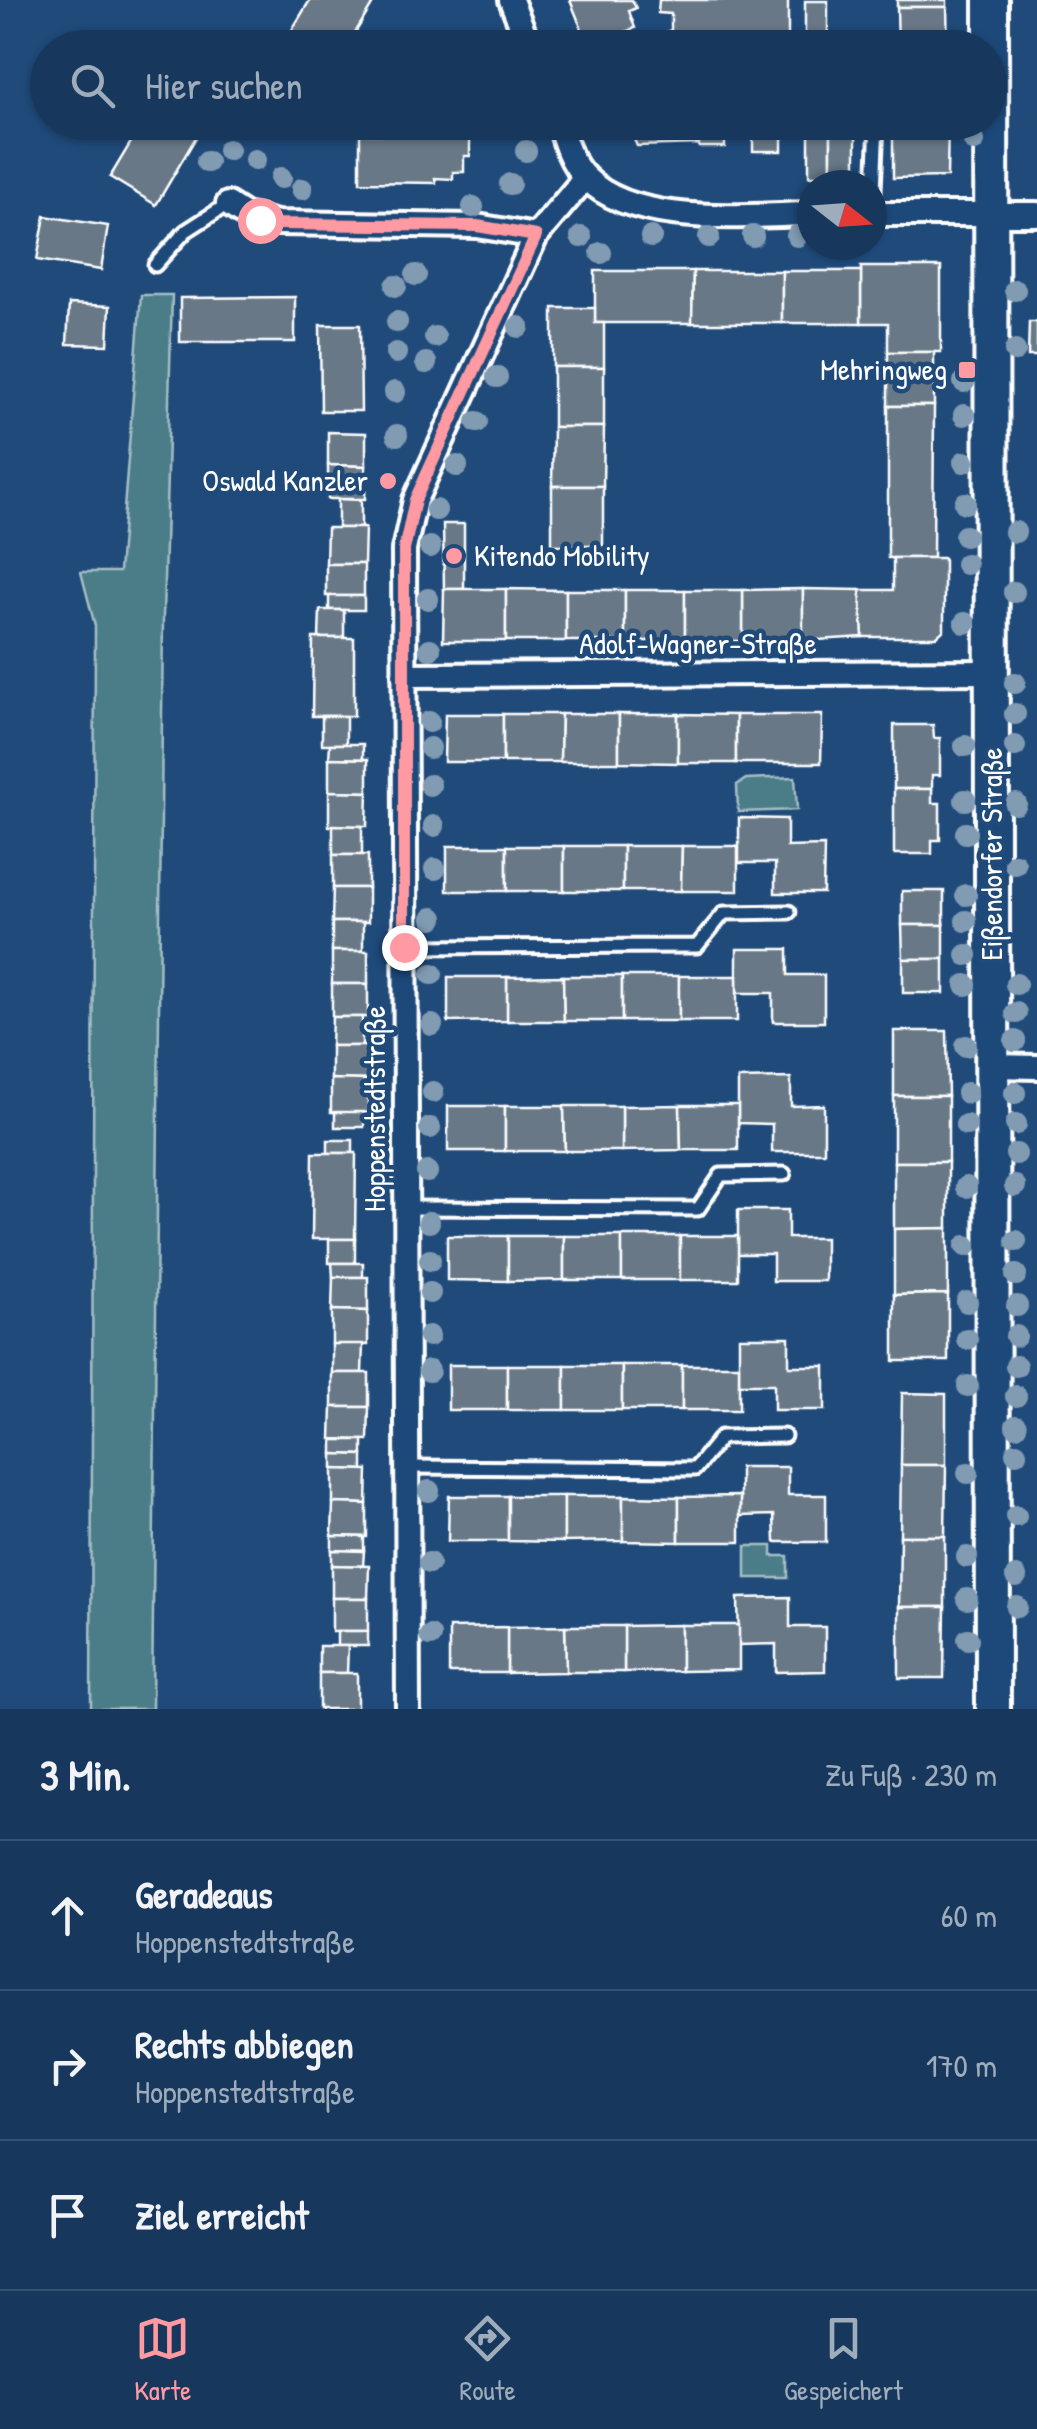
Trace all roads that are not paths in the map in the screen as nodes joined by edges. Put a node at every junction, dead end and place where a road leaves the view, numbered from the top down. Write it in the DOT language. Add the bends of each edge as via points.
graph roads {
  1 [pos="511,0"];
  2 [pos="990,0"];
  3 [pos="523,30"];
  4 [pos="990,30"];
  5 [pos="565,140"];
  6 [pos="876,140"];
  7 [pos="990,140"];
  8 [pos="874,170"];
  9 [pos="584,178"];
  10 [pos="228,204"];
  11 [pos="797,214"];
  12 [pos="887,214"];
  13 [pos="990,214"];
  14 [pos="1037,214"];
  15 [pos="536,236"];
  16 [pos="155,264"];
  17 [pos="992,672"];
  18 [pos="404,676"];
  19 [pos="790,912"];
  20 [pos="404,947"];
  21 [pos="992,1066"];
  22 [pos="1037,1067"];
  23 [pos="784,1174"];
  24 [pos="406,1208"];
  25 [pos="784,1436"];
  26 [pos="407,1468"];
  27 [pos="408,1709"];
  28 [pos="994,1709"];
  1 -- 3 [label="street"];
  2 -- 4 [label="main road, Eißendorfer Straße"];
  5 -- 9 [label="street"];
  6 -- 8 [label="lane"];
  7 -- 13 [label="main road, Eißendorfer Straße"];
  9 -- 11 [label="street" via="651,210"];
  9 -- 15 [label="street, Hoppenstedtstraße"];
  10 -- 15 [label="street" via="277,224 477,226"];
  10 -- 16 [label="lane" via="186,231"];
  12 -- 13 [label="street"];
  13 -- 14 [label="street"];
  13 -- 17 [label="main road, Eißendorfer Straße"];
  15 -- 18 [label="street, Hoppenstedtstraße" via="415,500 404,550"];
  17 -- 18 [label="street, Adolf-Wagner-Straße"];
  17 -- 21 [label="main road, Eißendorfer Straße"];
  18 -- 20 [label="street, Hoppenstedtstraße"];
  19 -- 20 [label="lane" via="724,913 698,946"];
  20 -- 24 [label="street, Hoppenstedtstraße"];
  21 -- 22 [label="street"];
  21 -- 28 [label="main road, Eißendorfer Straße"];
  23 -- 24 [label="lane" via="721,1175 698,1209"];
  24 -- 26 [label="street, Hoppenstedtstraße"];
  25 -- 26 [label="lane" via="721,1438 696,1469"];
  26 -- 27 [label="street, Hoppenstedtstraße"];
}
